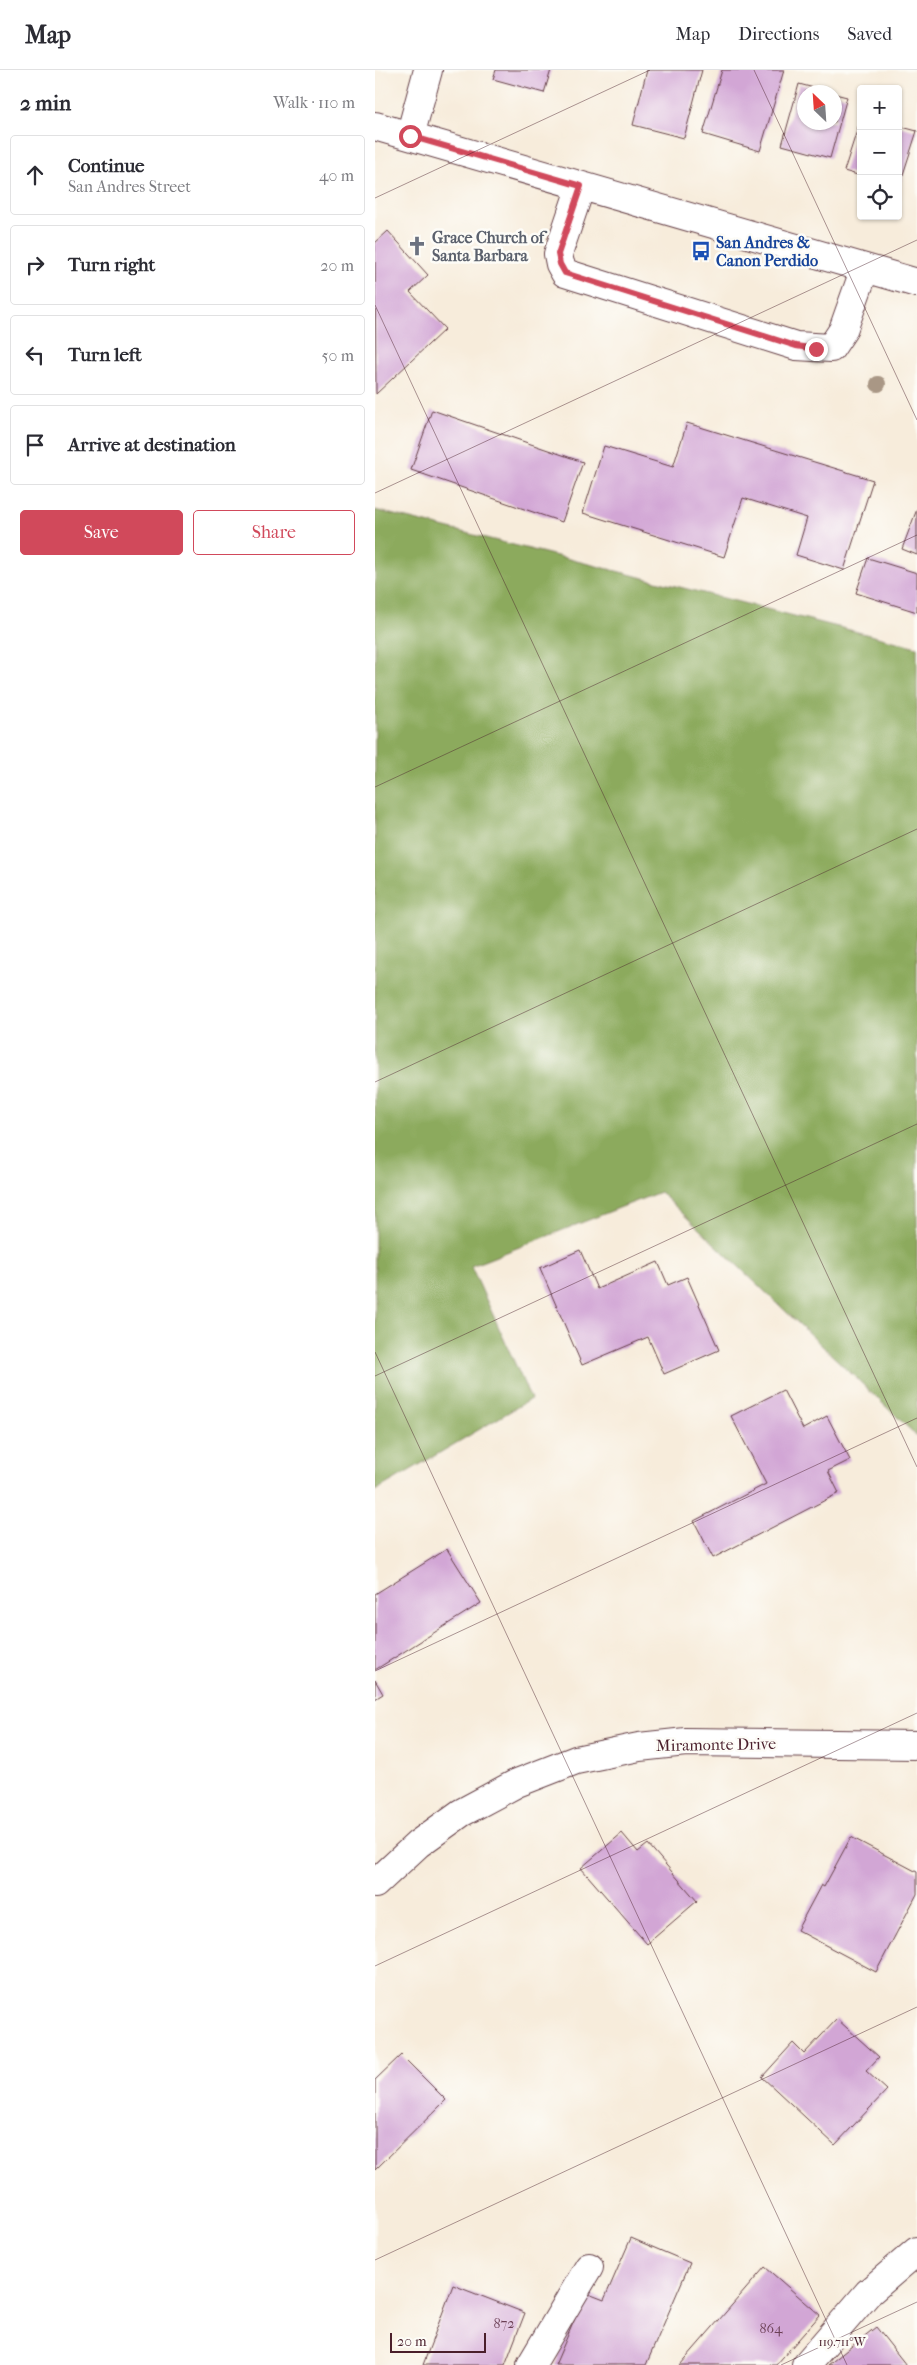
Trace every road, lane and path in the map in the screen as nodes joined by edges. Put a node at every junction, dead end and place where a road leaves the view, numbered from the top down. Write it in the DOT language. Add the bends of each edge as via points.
graph roads {
  1 [pos="428,70"];
  2 [pos="375,126"];
  3 [pos="410,136"];
  4 [pos="581,186"];
  5 [pos="865,268"];
  6 [pos="917,283"];
  7 [pos="917,1744"];
  8 [pos="375,1884"];
  9 [pos="917,2251"];
  10 [pos="589,2267"];
  11 [pos="531,2365"];
  12 [pos="806,2365"];
  1 -- 3 [label="street"];
  2 -- 3 [label="street"];
  3 -- 4 [label="street"];
  4 -- 5 [label="street"];
  4 -- 5 [label="street" via="558,254 565,273 796,346 831,348 843,330"];
  5 -- 6 [label="street"];
  7 -- 8 [label="street, Miramonte Drive" via="686,1742 639,1747 576,1760 517,1783 461,1813 418,1844"];
  9 -- 12 [label="street" via="868,2293"];
  10 -- 11 [label="street"];
}
